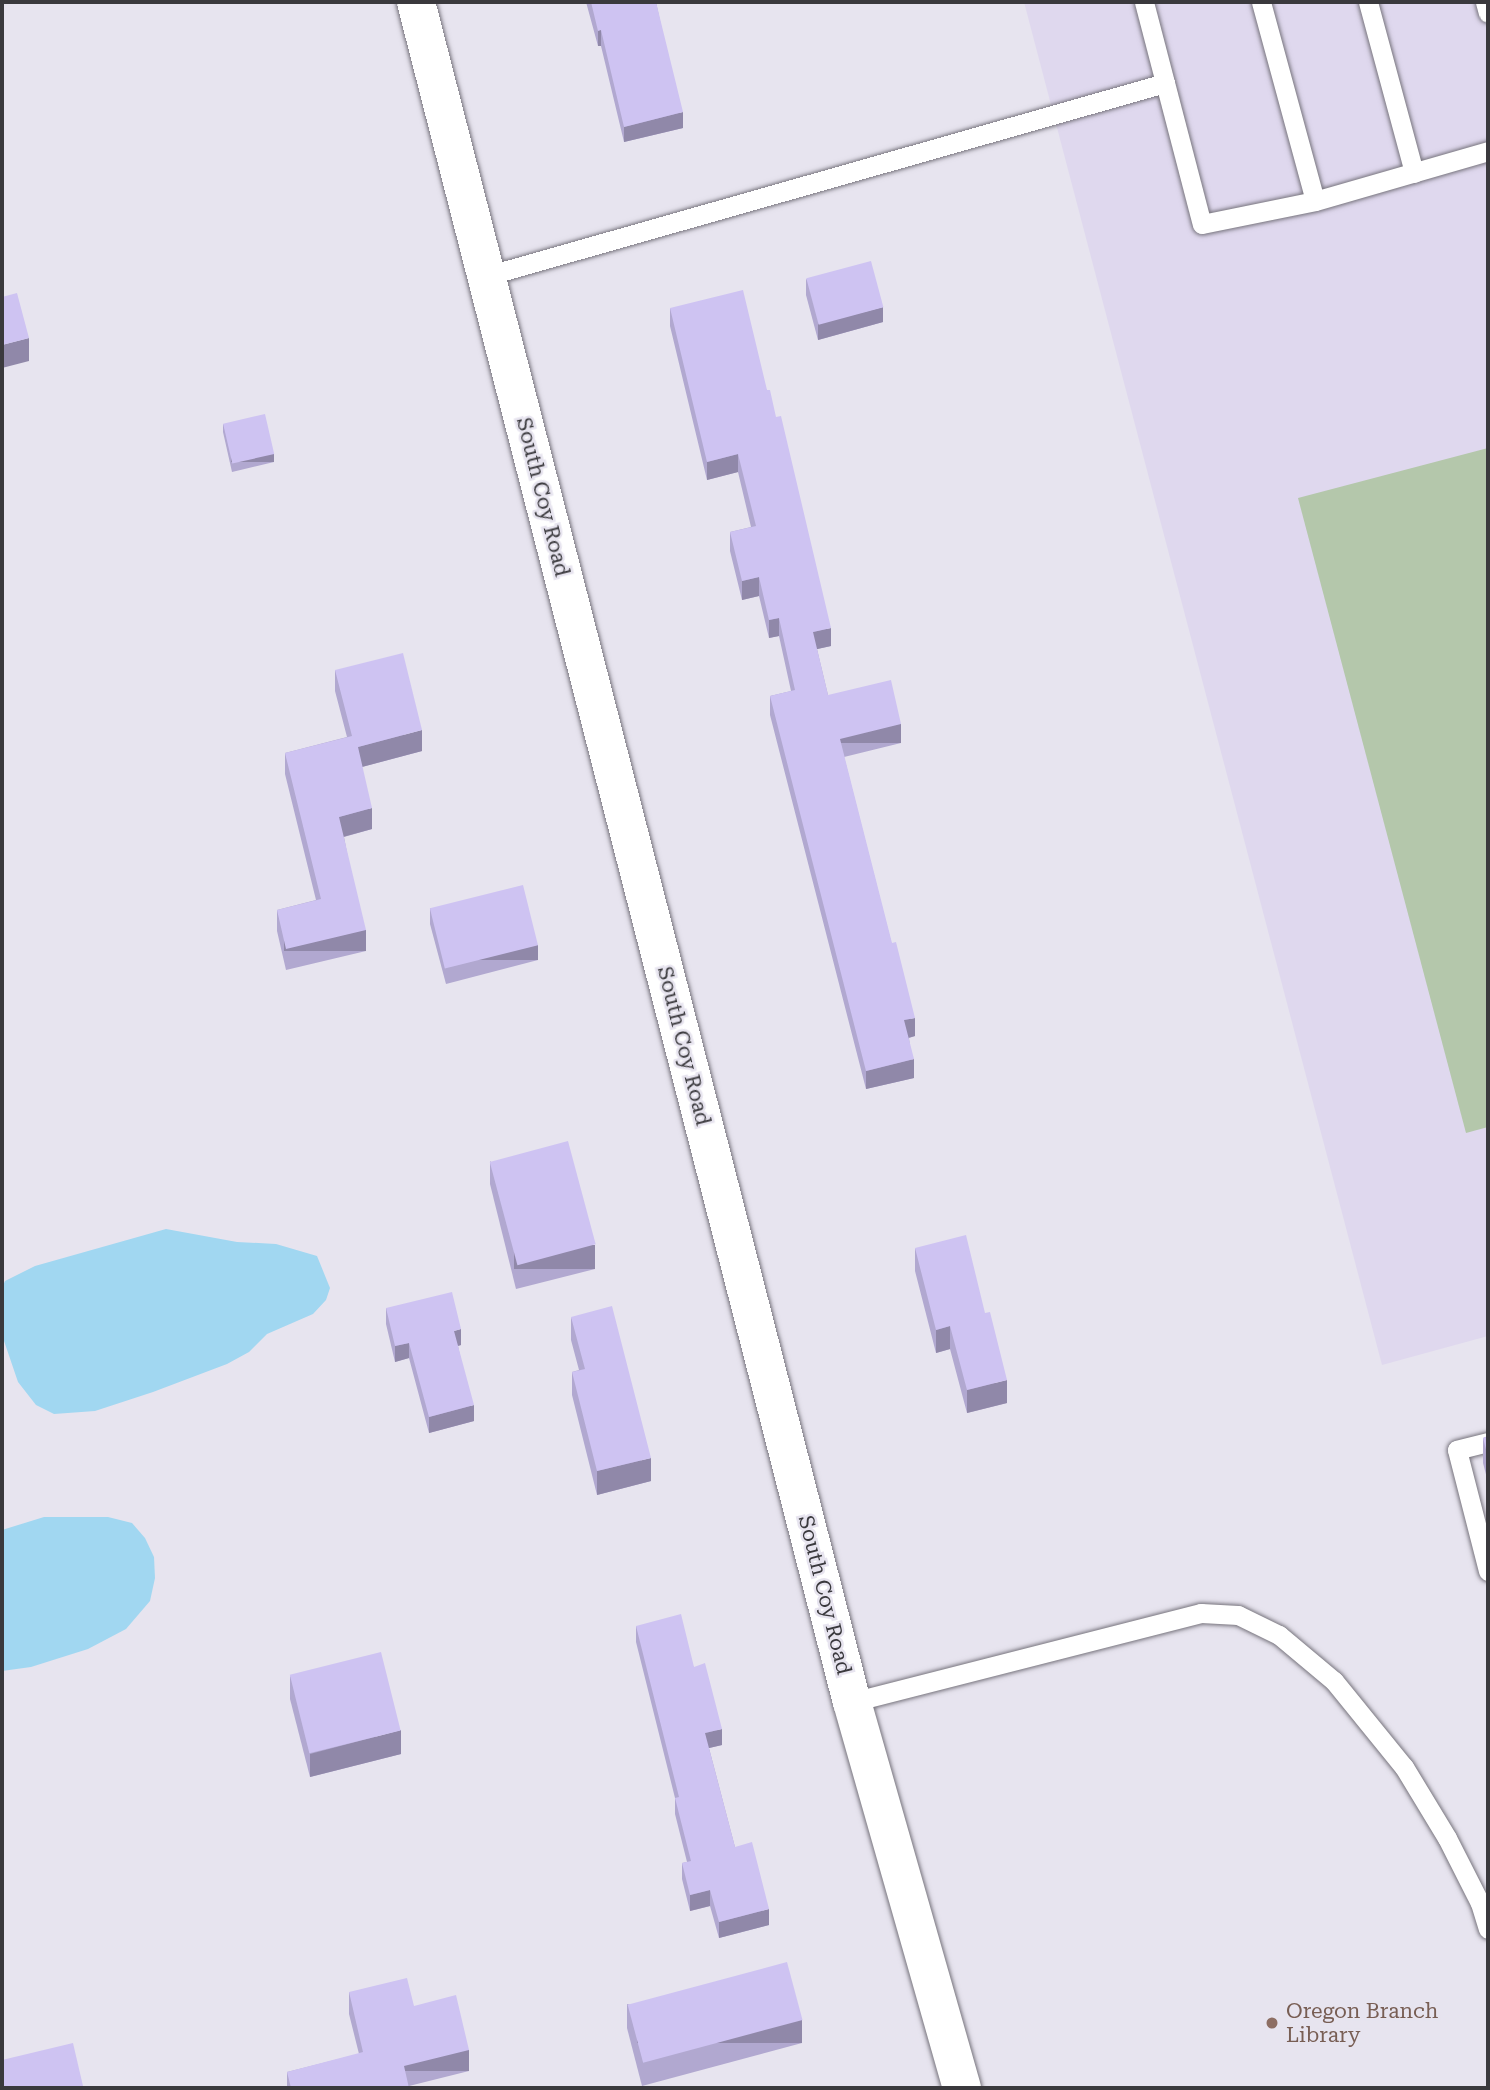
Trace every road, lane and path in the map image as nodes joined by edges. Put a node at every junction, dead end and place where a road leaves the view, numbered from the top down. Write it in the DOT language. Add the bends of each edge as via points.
graph roads {
  1 [pos="415,2"];
  2 [pos="1144,2"];
  3 [pos="1261,2"];
  4 [pos="1368,2"];
  5 [pos="1485,2"];
  6 [pos="1488,13"];
  7 [pos="1165,83"];
  8 [pos="1488,151"];
  9 [pos="1413,173"];
  10 [pos="1315,201"];
  11 [pos="486,276"];
  12 [pos="1488,1442"];
  13 [pos="1487,1558"];
  14 [pos="852,1702"];
  15 [pos="1488,1929"];
  16 [pos="962,2088"];
  1 -- 11 [label="street, South Coy Road"];
  2 -- 7 [label="lane"];
  3 -- 10 [label="lane"];
  4 -- 9 [label="lane"];
  5 -- 6 [label="lane"];
  7 -- 10 [label="lane" via="1202,224"];
  7 -- 11 [label="lane"];
  8 -- 9 [label="lane"];
  9 -- 10 [label="lane"];
  11 -- 14 [label="street, South Coy Road"];
  12 -- 13 [label="lane" via="1457,1450"];
  14 -- 15 [label="lane" via="1201,1613 1238,1615 1279,1635 1334,1681 1404,1767 1447,1838"];
  14 -- 16 [label="street, South Coy Road"];
}
